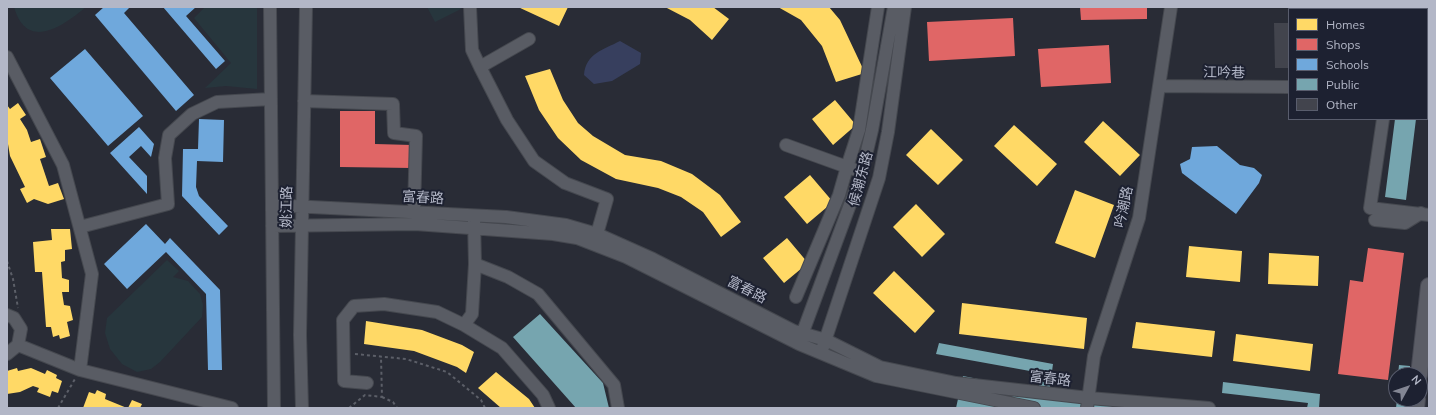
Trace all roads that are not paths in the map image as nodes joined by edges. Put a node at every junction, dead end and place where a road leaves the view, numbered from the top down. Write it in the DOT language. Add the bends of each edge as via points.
graph roads {
  1 [pos="270,7"];
  2 [pos="306,7"];
  3 [pos="470,7"];
  4 [pos="878,7"];
  5 [pos="894,7"];
  6 [pos="905,7"];
  7 [pos="1171,7"];
  8 [pos="529,39"];
  9 [pos="7,57"];
  10 [pos="480,68"];
  11 [pos="1159,86"];
  12 [pos="1288,87"];
  13 [pos="271,99"];
  14 [pos="304,101"];
  15 [pos="1383,120"];
  16 [pos="786,145"];
  17 [pos="847,167"];
  18 [pos="862,172"];
  19 [pos="879,178"];
  20 [pos="272,205"];
  21 [pos="302,206"];
  22 [pos="414,212"];
  23 [pos="1425,214"];
  24 [pos="1375,220"];
  25 [pos="474,221"];
  26 [pos="272,226"];
  27 [pos="80,227"];
  28 [pos="302,227"];
  29 [pos="598,234"];
  30 [pos="475,264"];
  31 [pos="1429,286"];
  32 [pos="796,297"];
  33 [pos="10,316"];
  34 [pos="464,325"];
  35 [pos="800,338"];
  36 [pos="826,340"];
  37 [pos="18,345"];
  38 [pos="820,353"];
  39 [pos="7,354"];
  40 [pos="1420,367"];
  41 [pos="80,370"];
  42 [pos="367,383"];
  43 [pos="1088,403"];
  44 [pos="232,408"];
  45 [pos="274,408"];
  46 [pos="302,408"];
  47 [pos="549,408"];
  48 [pos="618,408"];
  49 [pos="1034,408"];
  50 [pos="1209,408"];
  1 -- 13 [label="street, 姚江路"];
  2 -- 14 [label="street, 姚江路"];
  3 -- 10 [label="street" via="472,50"];
  4 -- 17 [label="street" via="859,130"];
  5 -- 18 [label="street, 候潮东路"];
  6 -- 19 [label="street, 候潮东路"];
  7 -- 11 [label="street, 吟潮路"];
  8 -- 10 [label="street"];
  9 -- 27 [label="street" via="63,165"];
  10 -- 29 [label="street" via="507,120 534,161 565,183 607,199"];
  11 -- 12 [label="street, 江吟巷"];
  11 -- 43 [label="street, 吟潮路" via="1139,218 1094,356"];
  13 -- 20 [label="street, 姚江路"];
  13 -- 27 [label="street" via="217,102 192,114 169,134 165,158 168,204"];
  14 -- 21 [label="street, 姚江路"];
  14 -- 22 [label="street" via="393,104 394,133 416,136"];
  15 -- 23 [label="street" via="1370,208"];
  16 -- 17 [label="street"];
  17 -- 18 [label="street"];
  17 -- 32 [label="street" via="839,195"];
  18 -- 19 [label="street"];
  18 -- 35 [label="street, 候潮东路"];
  19 -- 36 [label="street, 候潮东路"];
  20 -- 21 [label="street, 富春路"];
  20 -- 26 [label="street, 姚江路"];
  21 -- 22 [label="street, 富春路"];
  21 -- 28 [label="street, 姚江路"];
  22 -- 25 [label="street, 富春路"];
  23 -- 24 [label="street" via="1405,223"];
  25 -- 28 [label="street, 富春路"];
  25 -- 29 [label="street, 富春路" via="506,217 566,225"];
  25 -- 30 [label="street"];
  25 -- 35 [label="street, 富春路" via="595,244"];
  26 -- 28 [label="street, 富春路"];
  26 -- 45 [label="street, 姚江路"];
  27 -- 41 [label="street" via="92,274"];
  28 -- 46 [label="street, 姚江路"];
  29 -- 35 [label="street, 富春路" via="753,310"];
  30 -- 34 [label="street" via="472,314"];
  30 -- 48 [label="street" via="508,277 538,294 614,385"];
  31 -- 40 [label="main road"];
  33 -- 37 [label="street" via="21,329"];
  34 -- 42 [label="street" via="437,312 384,304 354,306 343,320 344,381"];
  34 -- 47 [label="street" via="502,348 544,396"];
  35 -- 36 [label="street, 富春路"];
  35 -- 38 [label="street, 富春路"];
  36 -- 38 [label="street, 候潮东路"];
  36 -- 43 [label="street, 富春路" via="880,367 956,383"];
  37 -- 39 [label="street"];
  37 -- 41 [label="street"];
  38 -- 49 [label="street, 富春路" via="876,376"];
  41 -- 44 [label="street"];
  43 -- 50 [label="street, 富春路"];
}
